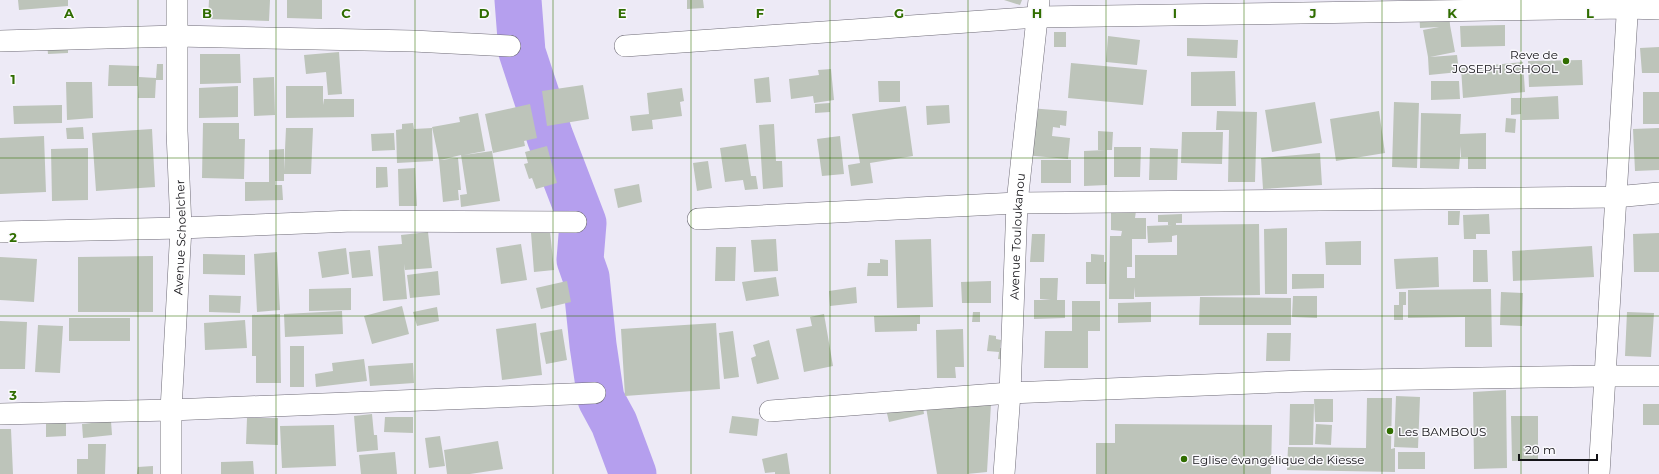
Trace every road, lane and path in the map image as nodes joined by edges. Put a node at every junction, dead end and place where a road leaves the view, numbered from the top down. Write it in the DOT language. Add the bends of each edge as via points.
graph roads {
  1 [pos="177,0"];
  2 [pos="1627,4"];
  3 [pos="1038,9"];
  4 [pos="1659,9"];
  5 [pos="177,36"];
  6 [pos="0,41"];
  7 [pos="510,46"];
  8 [pos="625,46"];
  9 [pos="1659,193"];
  10 [pos="1615,197"];
  11 [pos="1017,203"];
  12 [pos="698,219"];
  13 [pos="576,222"];
  14 [pos="181,228"];
  15 [pos="0,232"];
  16 [pos="1604,376"];
  17 [pos="1659,376"];
  18 [pos="595,393"];
  19 [pos="1010,394"];
  20 [pos="171,410"];
  21 [pos="770,411"];
  22 [pos="0,414"];
  23 [pos="171,474"];
  24 [pos="1004,474"];
  25 [pos="1599,474"];
  1 -- 5 [label="street, Avenue Schoelcher"];
  2 -- 3 [label="street"];
  2 -- 4 [label="street"];
  2 -- 10 [label="street"];
  3 -- 8 [label="street"];
  3 -- 11 [label="street, Avenue Touloukanou"];
  5 -- 6 [label="street"];
  5 -- 7 [label="street" via="413,41"];
  5 -- 14 [label="street, Avenue Schoelcher"];
  9 -- 10 [label="street"];
  10 -- 11 [label="street"];
  10 -- 16 [label="street"];
  11 -- 12 [label="street"];
  11 -- 19 [label="street, Avenue Touloukanou"];
  13 -- 14 [label="street" via="353,221"];
  14 -- 15 [label="street"];
  14 -- 20 [label="street, Avenue Schoelcher"];
  16 -- 17 [label="street"];
  16 -- 19 [label="street" via="1303,381"];
  16 -- 25 [label="street"];
  18 -- 20 [label="street"];
  19 -- 21 [label="street"];
  19 -- 24 [label="street, Avenue Touloukanou"];
  20 -- 22 [label="street"];
  20 -- 23 [label="street, Avenue Schoelcher"];
}
